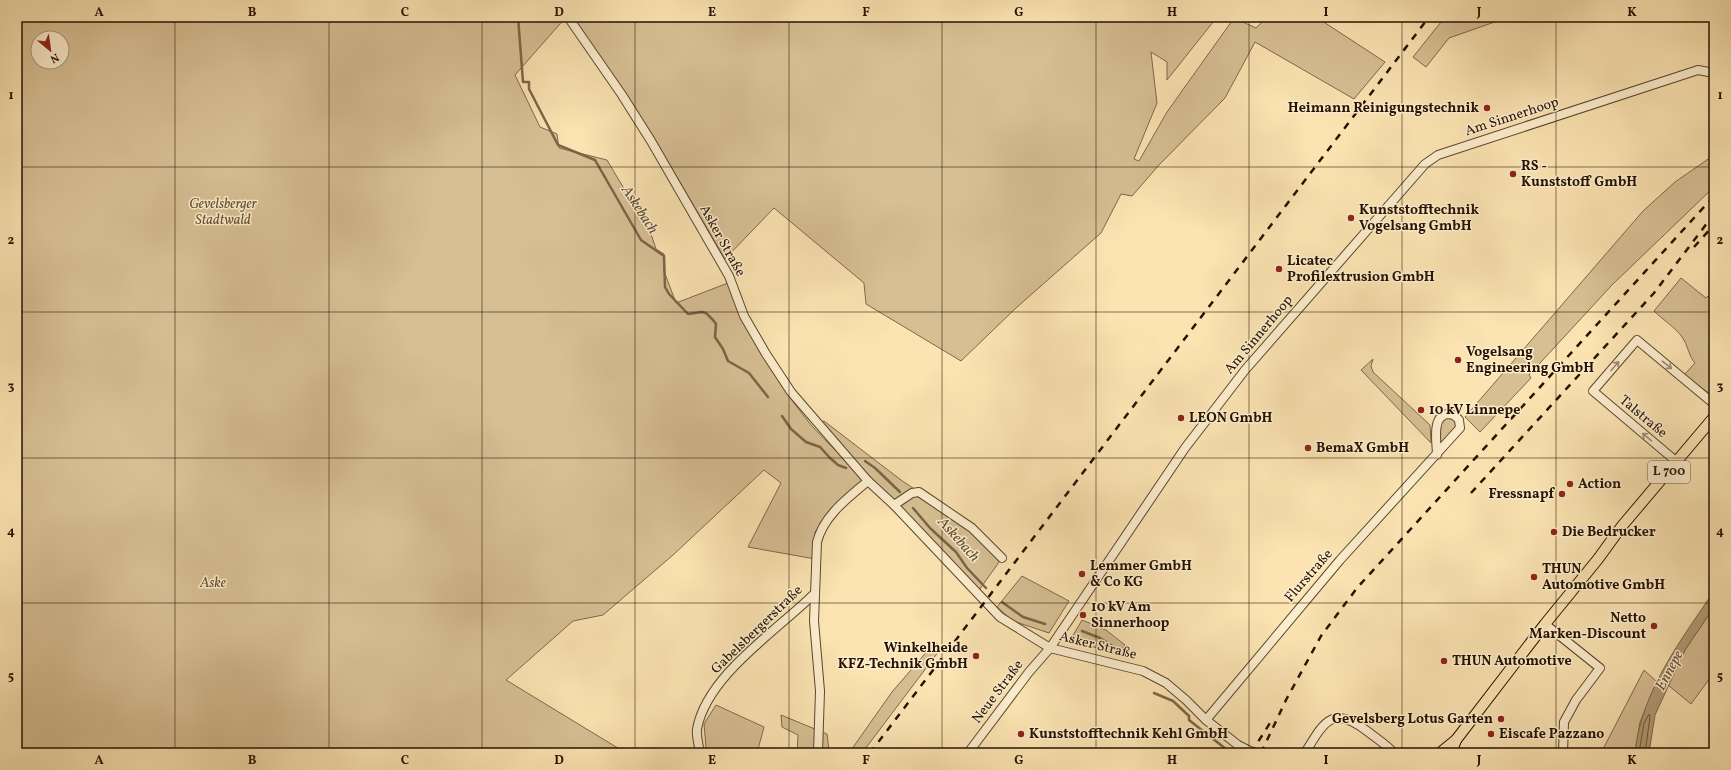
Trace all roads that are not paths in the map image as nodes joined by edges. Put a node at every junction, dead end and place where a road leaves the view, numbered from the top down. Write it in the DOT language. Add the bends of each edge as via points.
graph roads {
  1 [pos="568,17"];
  2 [pos="1714,73"];
  3 [pos="1714,404"];
  4 [pos="1714,416"];
  5 [pos="1437,455"];
  6 [pos="1677,462"];
  7 [pos="868,481"];
  8 [pos="894,505"];
  9 [pos="1002,558"];
  10 [pos="814,593"];
  11 [pos="1545,624"];
  12 [pos="1050,648"];
  13 [pos="1206,720"];
  14 [pos="1456,740"];
  15 [pos="1394,752"];
  16 [pos="700,753"];
  17 [pos="818,753"];
  18 [pos="968,753"];
  19 [pos="1254,753"];
  20 [pos="1305,753"];
  21 [pos="1440,753"];
  22 [pos="1451,753"];
  23 [pos="1563,753"];
  1 -- 7 [label="street, Asker Straße" via="651,141 729,276 744,316 766,354 791,392"];
  2 -- 12 [label="street, Am Sinnerhoop" via="1698,70 1438,155 1425,164 1240,376 1185,448"];
  6 -- 3 [label="street, Talstraße, one-way" via="1593,392 1637,340"];
  4 -- 6 [label="main road, L 700"];
  5 -- 5 [label="street, Flurstraße" via="1460,428 1459,420 1453,415 1442,416 1437,423"];
  5 -- 13 [label="street, Flurstraße" via="1340,560"];
  6 -- 11 [label="main road, L 700" via="1622,526"];
  7 -- 8 [label="street, Asker Straße"];
  7 -- 10 [label="street, Gabelsbergerstraße" via="842,503 820,530"];
  8 -- 9 [label="street" via="919,492 972,528"];
  8 -- 12 [label="street, Asker Straße" via="1000,617"];
  10 -- 16 [label="street, Gabelsbergerstraße" via="725,676 705,705 697,730"];
  10 -- 17 [label="street, Gabelsbergerstraße" via="820,691"];
  11 -- 14 [label="main road, L 700"];
  11 -- 23 [label="street" via="1600,668 1576,700 1564,722"];
  12 -- 13 [label="street, Asker Straße" via="1143,671 1166,683"];
  12 -- 18 [label="street, Neue Straße"];
  13 -- 19 [label="street, Asker Straße, bridge" via="1238,745"];
  14 -- 21 [label="main road, L 700"];
  14 -- 22 [label="main road, L 700"];
  15 -- 20 [label="street" via="1352,720 1338,717 1321,728"];
}
